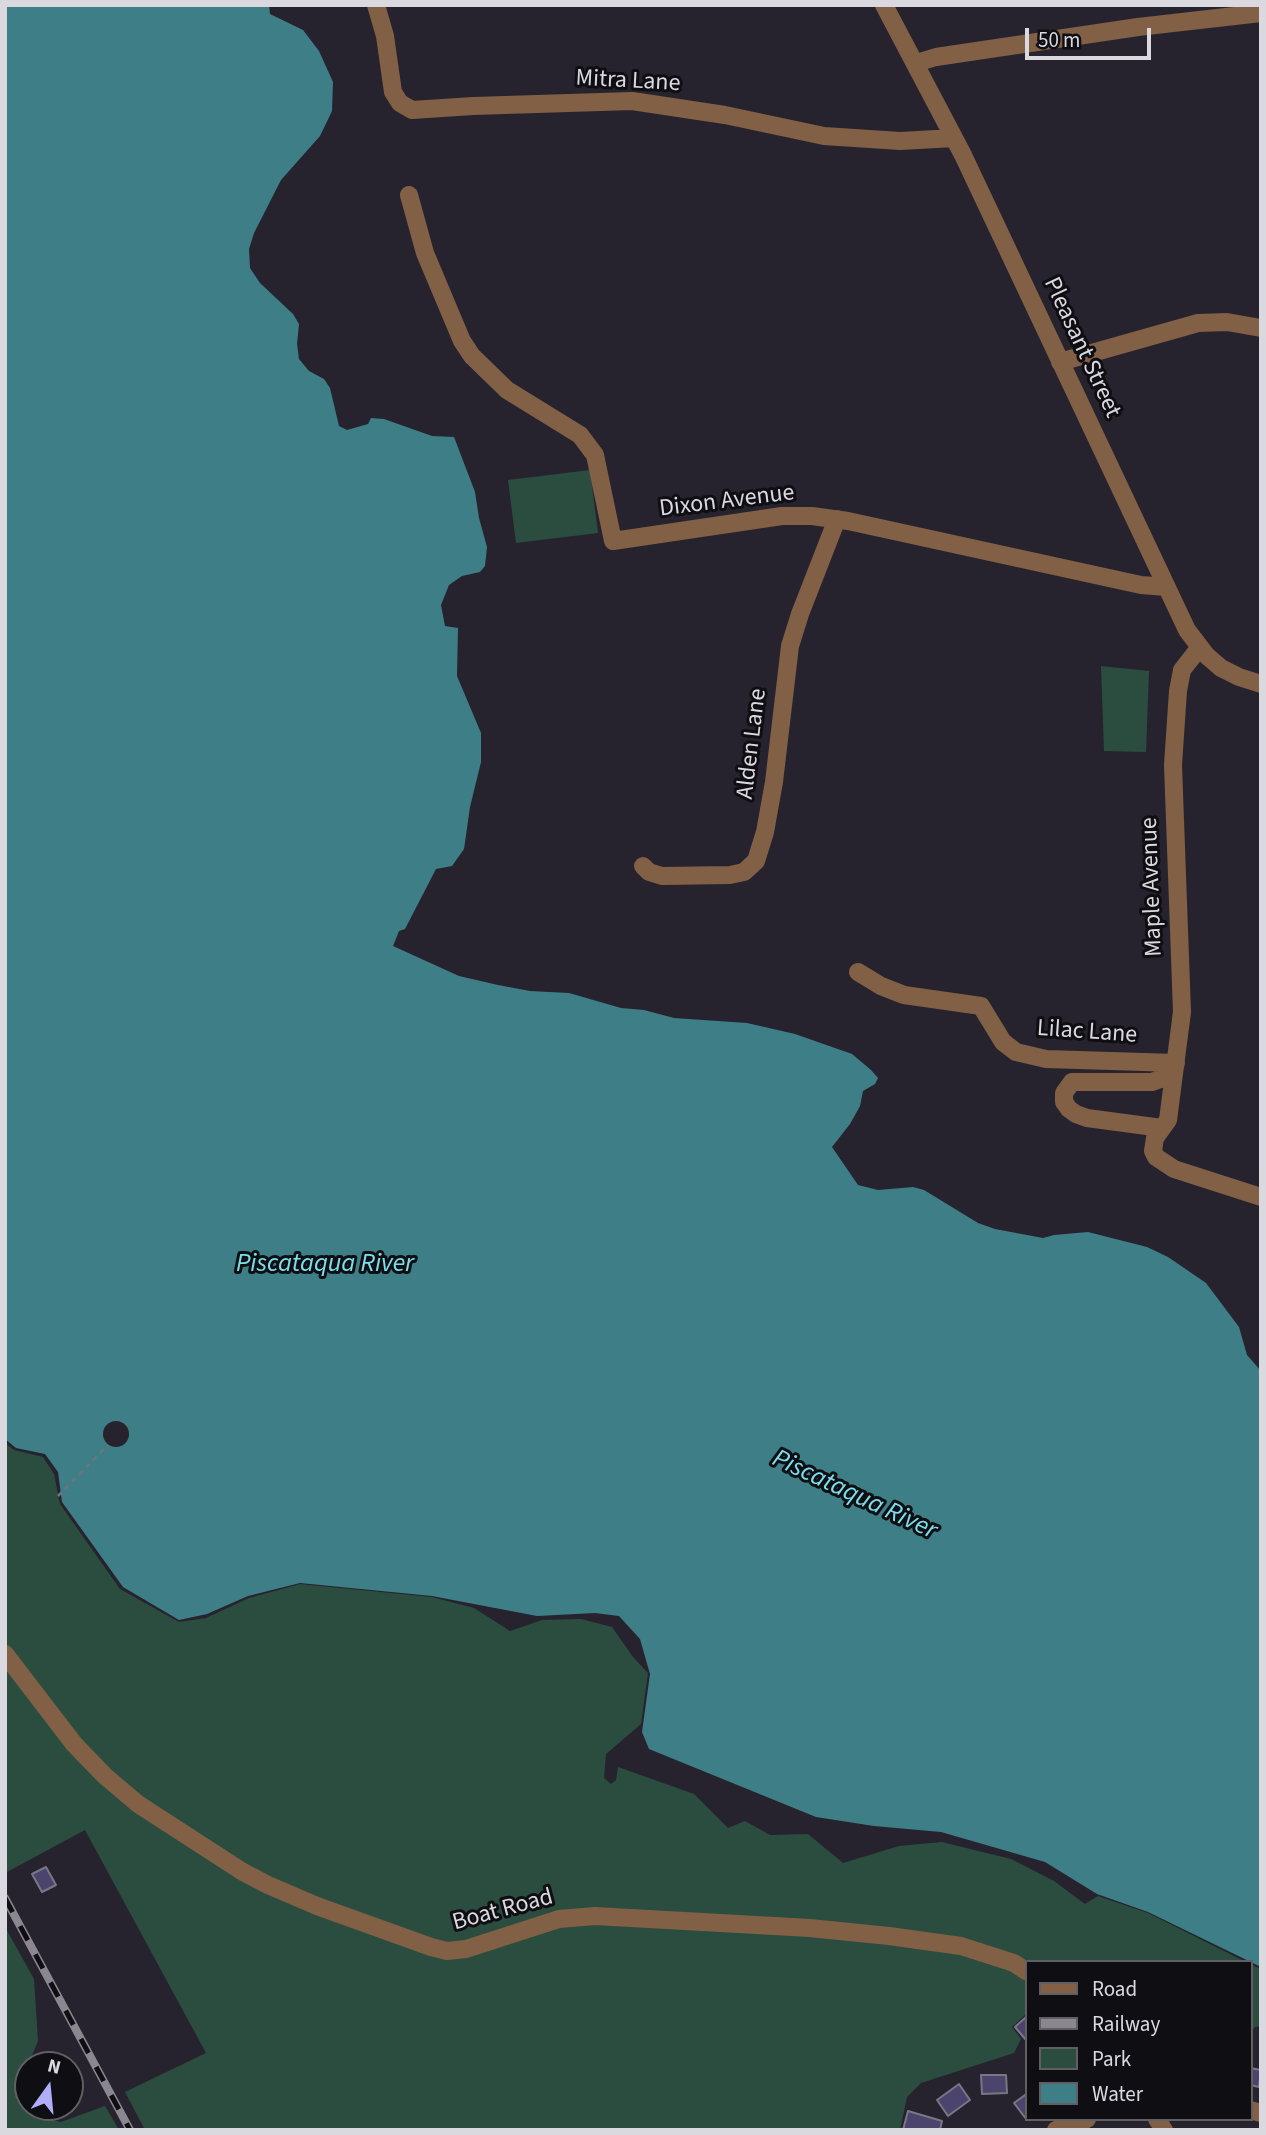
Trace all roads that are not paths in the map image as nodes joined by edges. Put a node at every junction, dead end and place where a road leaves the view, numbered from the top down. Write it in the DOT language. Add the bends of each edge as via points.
graph roads {
  1 [pos="376,5"];
  2 [pos="884,5"];
  3 [pos="1261,13"];
  4 [pos="916,63"];
  5 [pos="954,138"];
  6 [pos="409,195"];
  7 [pos="1261,328"];
  8 [pos="1060,362"];
  9 [pos="837,519"];
  10 [pos="1166,587"];
  11 [pos="1200,648"];
  12 [pos="1261,684"];
  13 [pos="643,866"];
  14 [pos="858,972"];
  15 [pos="1175,1068"];
  16 [pos="1162,1128"];
  17 [pos="1261,1197"];
  18 [pos="5,1654"];
  19 [pos="1024,1970"];
  20 [pos="1081,2121"];
  21 [pos="1056,2130"];
  1 -- 5 [label="street, Mitra Lane" via="393,92 412,110 632,101 824,136 900,141"];
  2 -- 4 [label="street, Pleasant Street"];
  3 -- 4 [label="street" via="1138,27"];
  4 -- 5 [label="street, Pleasant Street"];
  5 -- 8 [label="street, Pleasant Street"];
  6 -- 9 [label="street, Dixon Avenue" via="425,253 472,356 507,390 569,427 595,455 612,541 782,516"];
  7 -- 8 [label="street" via="1198,323"];
  8 -- 10 [label="street, Pleasant Street"];
  9 -- 10 [label="street, Dixon Avenue"];
  9 -- 13 [label="street, Alden Lane" via="793,633 774,782 756,861 744,872 730,875 662,876"];
  10 -- 11 [label="street, Pleasant Street"];
  11 -- 12 [label="street, Pleasant Street" via="1222,667"];
  11 -- 15 [label="street, Maple Avenue" via="1182,670 1173,765 1182,1012"];
  14 -- 15 [label="street, Lilac Lane" via="904,995 982,1006 1003,1042 1016,1052 1046,1059"];
  15 -- 16 [label="street, Maple Avenue" via="1168,1120"];
  15 -- 16 [label="street" via="1152,1082 1072,1082 1064,1093 1069,1109 1087,1118"];
  16 -- 17 [label="street, Maple Avenue" via="1153,1151 1164,1164"];
  18 -- 19 [label="street, Boat Road" via="74,1744 138,1804 268,1885 431,1947 466,1949 559,1919 595,1916 810,1927 889,1936 961,1946"];
  20 -- 21 [label="street"];
}
